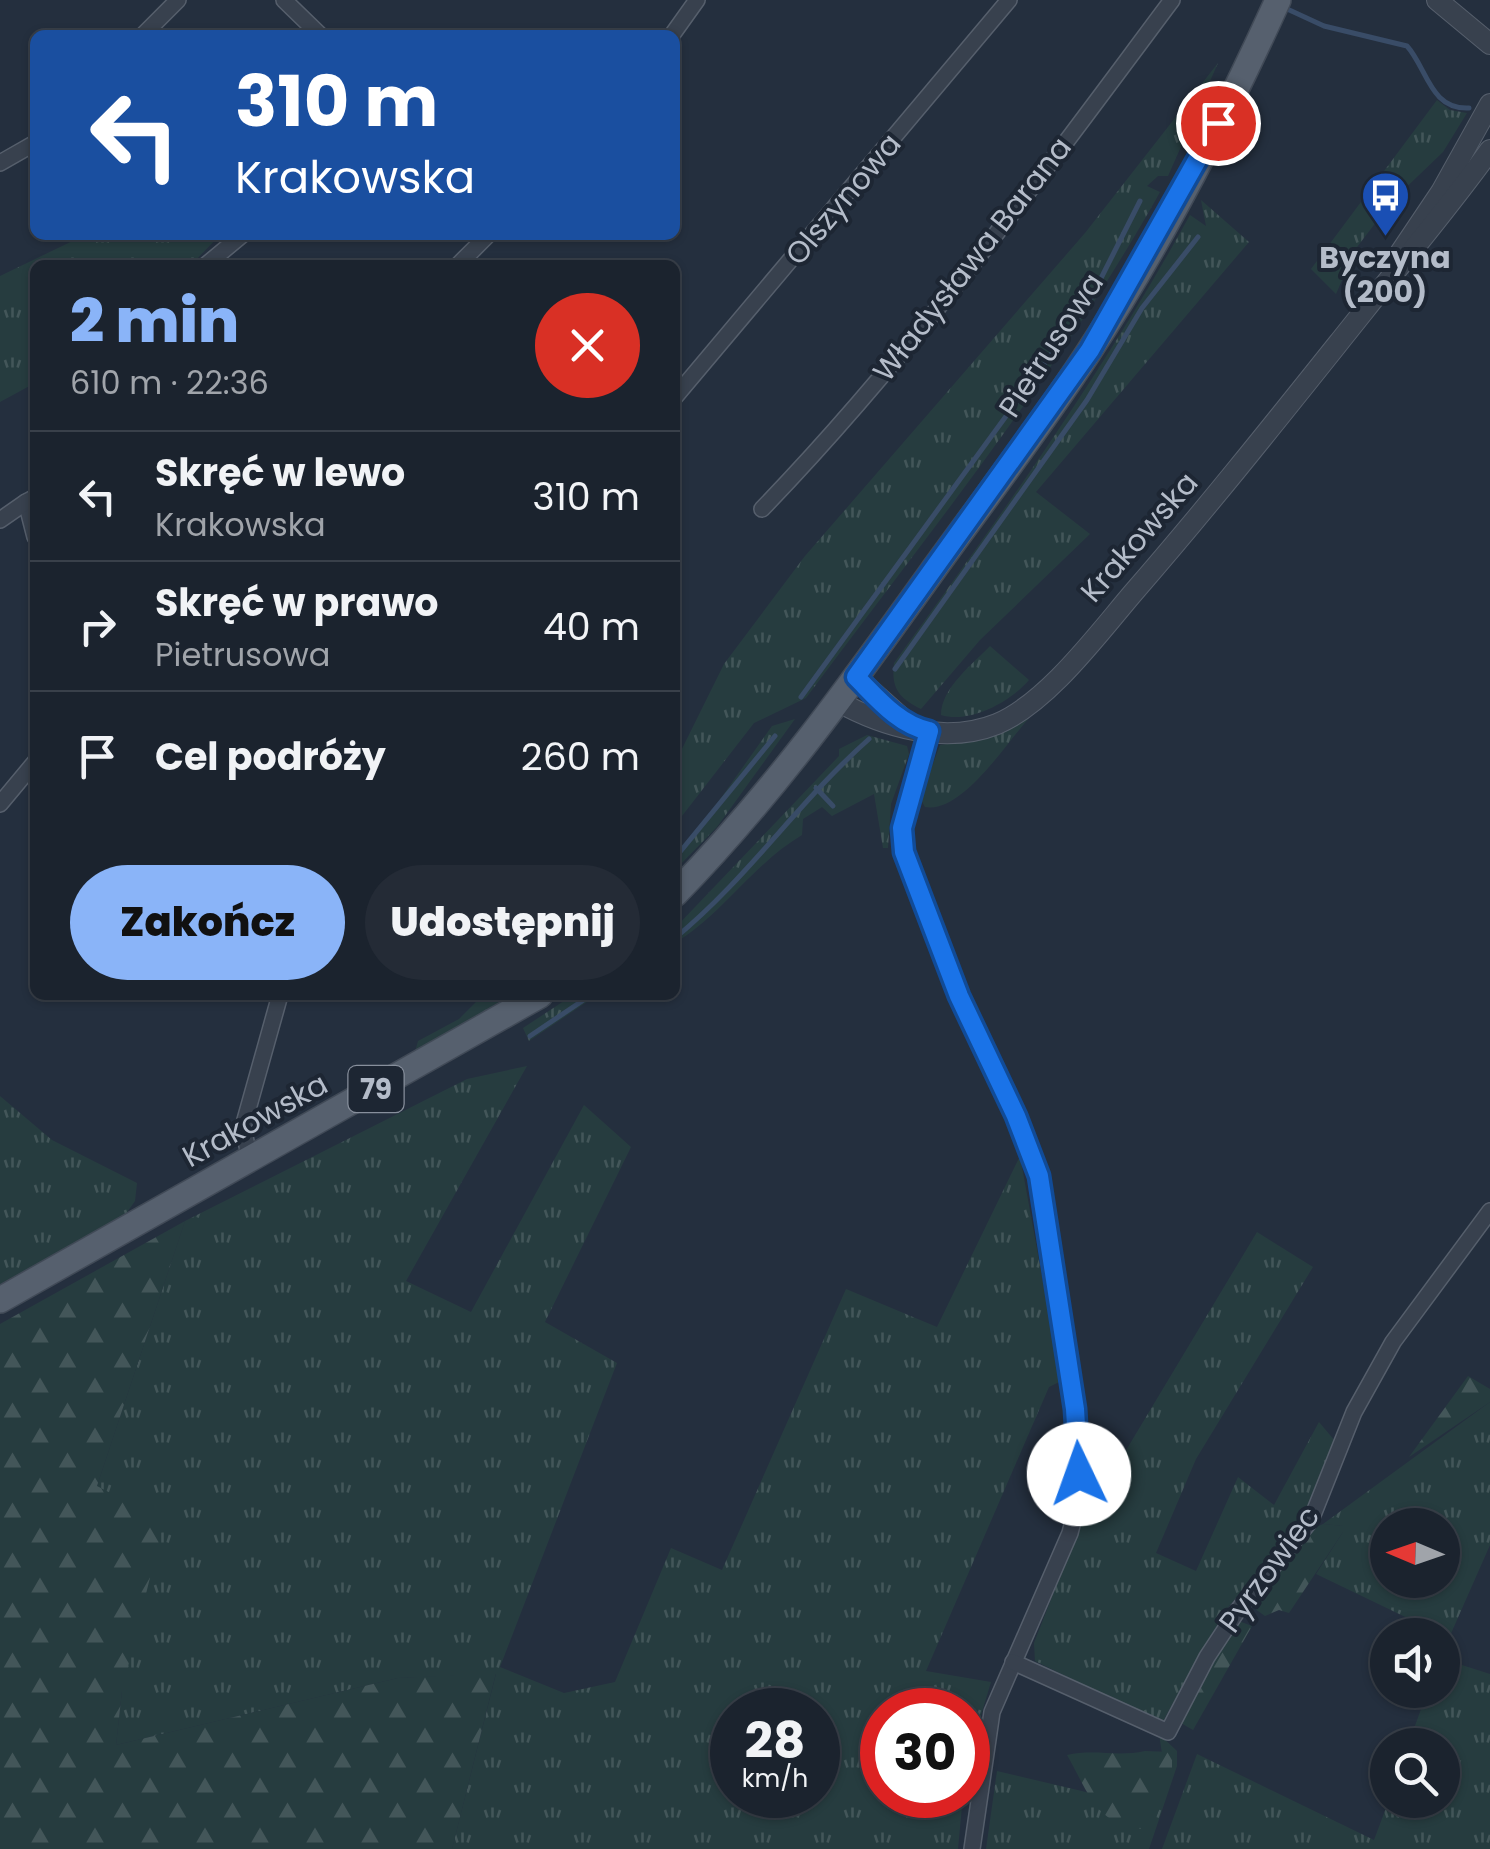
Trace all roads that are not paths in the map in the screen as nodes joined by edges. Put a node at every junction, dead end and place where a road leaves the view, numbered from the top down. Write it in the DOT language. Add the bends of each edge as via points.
graph roads {
  1 [pos="178,0"];
  2 [pos="284,0"];
  3 [pos="697,0"];
  4 [pos="1008,0"];
  5 [pos="1172,0"];
  6 [pos="1278,0"];
  7 [pos="1437,0"];
  8 [pos="148,30"];
  9 [pos="315,30"];
  10 [pos="676,30"];
  11 [pos="1488,40"];
  12 [pos="1490,104"];
  13 [pos="30,146"];
  14 [pos="1490,150"];
  15 [pos="0,163"];
  16 [pos="236,240"];
  17 [pos="483,240"];
  18 [pos="212,260"];
  19 [pos="463,260"];
  20 [pos="1366,308"];
  21 [pos="680,391"];
  22 [pos="30,501"];
  23 [pos="762,509"];
  24 [pos="0,520"];
  25 [pos="856,677"];
  26 [pos="838,701"];
  27 [pos="921,730"];
  28 [pos="30,768"];
  29 [pos="0,804"];
  30 [pos="680,889"];
  31 [pos="279,1000"];
  32 [pos="531,1000"];
  33 [pos="250,1160"];
  34 [pos="1490,1211"];
  35 [pos="0,1300"];
  36 [pos="1013,1662"];
  37 [pos="972,1849"];
  1 -- 8 [label="street"];
  2 -- 9 [label="street"];
  3 -- 10 [label="street"];
  4 -- 21 [label="street, Olszynowa"];
  5 -- 23 [label="street, Władysława Barana" via="1014,211 825,444"];
  6 -- 25 [label="main road, Pietrusowa" via="1124,295 1061,394"];
  7 -- 11 [label="street"];
  12 -- 20 [label="street, Krakowska"];
  13 -- 15 [label="street"];
  14 -- 20 [label="street, Krakowska"];
  16 -- 18 [label="street"];
  17 -- 19 [label="street"];
  20 -- 27 [label="street, Krakowska" via="1220,494 1049,685 998,724 970,732"];
  22 -- 24 [label="street"];
  25 -- 26 [label="main road, Pietrusowa"];
  25 -- 27 [label="street"];
  26 -- 27 [label="street, Krakowska" via="886,725"];
  26 -- 30 [label="main road" via="748,817"];
  27 -- 36 [label="street" via="902,828 904,852 959,996 1032,1155 1076,1423 1079,1498 1070,1534"];
  28 -- 29 [label="street"];
  31 -- 33 [label="street" via="243,1127"];
  32 -- 33 [label="main road, Krakowska / 79"];
  33 -- 35 [label="main road, Krakowska / 79"];
  34 -- 36 [label="street, Pyrzowiec" via="1393,1342 1354,1412 1311,1520 1228,1626 1168,1732"];
  36 -- 37 [label="street" via="984,1748"];
}
